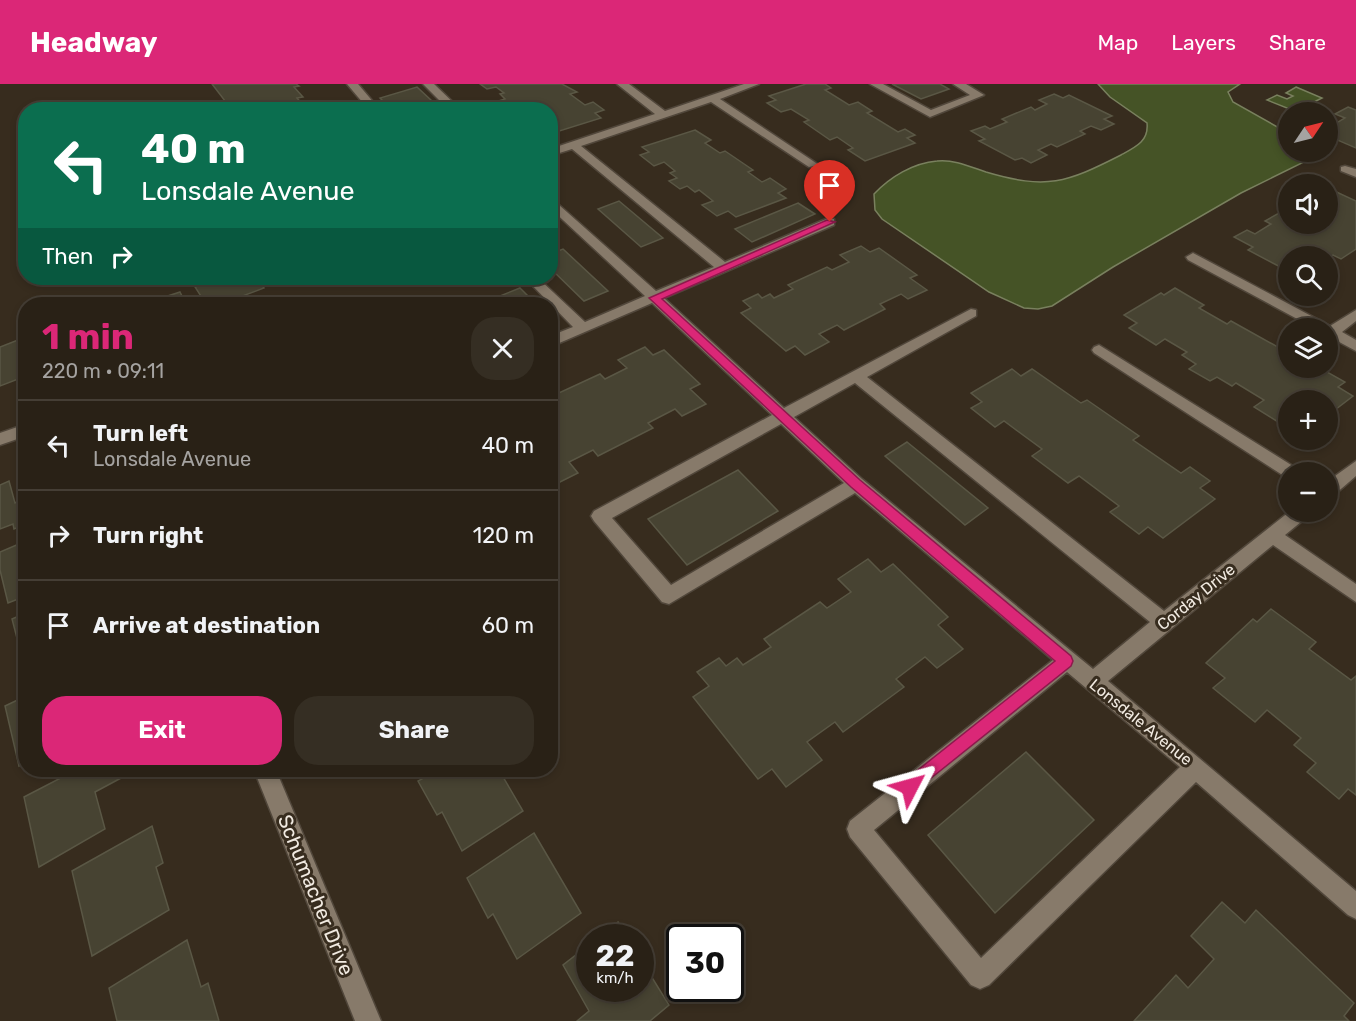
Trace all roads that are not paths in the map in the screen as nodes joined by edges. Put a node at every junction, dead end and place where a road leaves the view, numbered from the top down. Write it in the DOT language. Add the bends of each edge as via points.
graph roads {
  1 [pos="428,84"];
  2 [pos="622,84"];
  3 [pos="754,84"];
  4 [pos="875,84"];
  5 [pos="958,84"];
  6 [pos="358,87"];
  7 [pos="712,98"];
  8 [pos="369,102"];
  9 [pos="447,102"];
  10 [pos="664,115"];
  11 [pos="573,145"];
  12 [pos="558,150"];
  13 [pos="813,165"];
  14 [pos="558,209"];
  15 [pos="830,222"];
  16 [pos="1193,257"];
  17 [pos="723,267"];
  18 [pos="538,285"];
  19 [pos="551,297"];
  20 [pos="655,298"];
  21 [pos="558,304"];
  22 [pos="971,313"];
  23 [pos="1356,314"];
  24 [pos="1304,318"];
  25 [pos="1338,325"];
  26 [pos="583,328"];
  27 [pos="1338,336"];
  28 [pos="558,339"];
  29 [pos="1356,346"];
  30 [pos="1099,350"];
  31 [pos="855,375"];
  32 [pos="781,415"];
  33 [pos="18,433"];
  34 [pos="0,439"];
  35 [pos="1278,464"];
  36 [pos="1356,467"];
  37 [pos="1338,482"];
  38 [pos="856,484"];
  39 [pos="1288,522"];
  40 [pos="1272,535"];
  41 [pos="1356,594"];
  42 [pos="1165,623"];
  43 [pos="1066,661"];
  44 [pos="1091,682"];
  45 [pos="1196,767"];
  46 [pos="268,777"];
  47 [pos="1356,907"];
  48 [pos="368,1021"];
  1 -- 9 [label="street"];
  2 -- 10 [label="street"];
  3 -- 7 [label="street"];
  4 -- 5 [label="street" via="930,114 979,95"];
  6 -- 8 [label="street"];
  7 -- 10 [label="street"];
  7 -- 13 [label="street"];
  10 -- 11 [label="street"];
  11 -- 12 [label="street"];
  11 -- 17 [label="street"];
  14 -- 20 [label="street, Lonsdale Avenue"];
  15 -- 17 [label="street"];
  16 -- 24 [label="street"];
  17 -- 20 [label="street"];
  18 -- 19 [label="street"];
  20 -- 26 [label="street"];
  20 -- 32 [label="street, Lonsdale Avenue"];
  21 -- 26 [label="street"];
  22 -- 31 [label="street"];
  23 -- 25 [label="street"];
  26 -- 28 [label="street"];
  27 -- 29 [label="street"];
  30 -- 35 [label="street"];
  31 -- 32 [label="street"];
  31 -- 42 [label="street"];
  32 -- 38 [label="street, Lonsdale Avenue"];
  32 -- 38 [label="street" via="600,516 669,596"];
  33 -- 34 [label="street"];
  36 -- 37 [label="street"];
  38 -- 43 [label="street, Lonsdale Avenue"];
  39 -- 40 [label="street, Corday Drive"];
  40 -- 41 [label="street"];
  40 -- 42 [label="street, Corday Drive"];
  42 -- 44 [label="street, Corday Drive"];
  43 -- 44 [label="street, Lonsdale Avenue"];
  43 -- 45 [label="street" via="858,829 980,976"];
  44 -- 45 [label="street, Lonsdale Avenue"];
  45 -- 47 [label="street, Lonsdale Avenue"];
  46 -- 48 [label="street, Schumacher Drive"];
}
